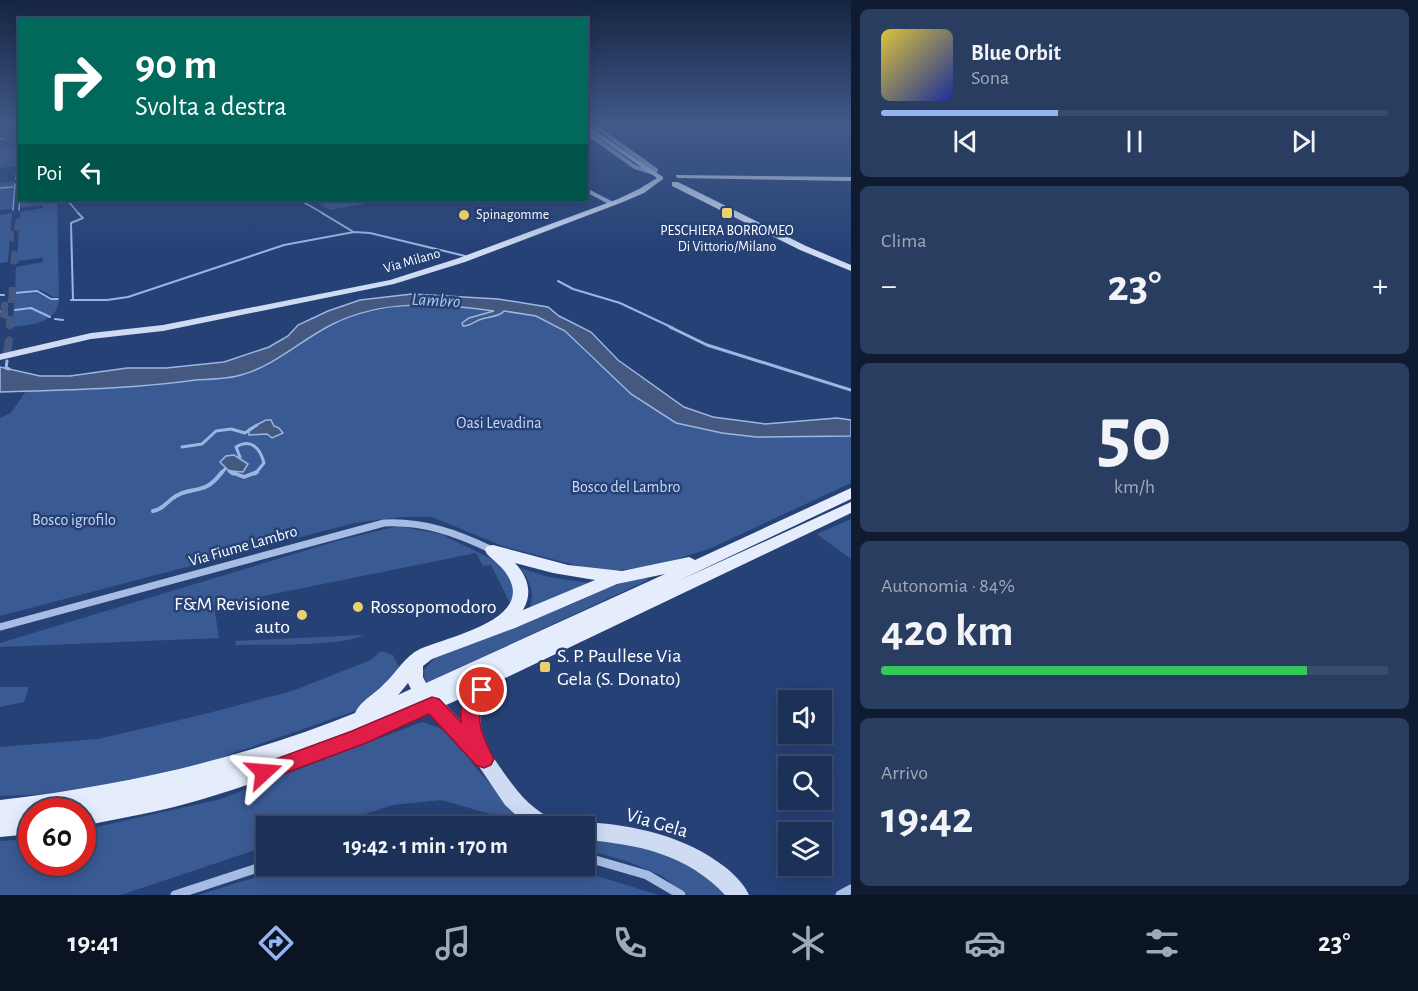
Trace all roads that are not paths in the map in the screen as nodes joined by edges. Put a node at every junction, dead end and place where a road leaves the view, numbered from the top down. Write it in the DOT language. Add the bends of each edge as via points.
graph roads {
  1 [pos="635,166"];
  2 [pos="642,166"];
  3 [pos="646,166"];
  4 [pos="658,175"];
  5 [pos="678,180"];
  6 [pos="851,180"];
  7 [pos="588,191"];
  8 [pos="636,192"];
  9 [pos="611,203"];
  10 [pos="851,266"];
  11 [pos="0,358"];
  12 [pos="851,493"];
  13 [pos="851,507"];
  14 [pos="493,550"];
  15 [pos="712,559"];
  16 [pos="630,575"];
  17 [pos="0,627"];
  18 [pos="484,633"];
  19 [pos="414,664"];
  20 [pos="503,671"];
  21 [pos="427,699"];
  22 [pos="354,722"];
  23 [pos="484,759"];
  24 [pos="0,810"];
  25 [pos="96,813"];
  26 [pos="528,816"];
  27 [pos="18,825"];
  28 [pos="0,827"];
  29 [pos="595,831"];
  30 [pos="595,860"];
  31 [pos="256,868"];
  32 [pos="851,889"];
  33 [pos="175,895"];
  34 [pos="681,895"];
  35 [pos="739,895"];
  36 [pos="840,895"];
  1 -- 4 [label="street"];
  2 -- 4 [label="street"];
  3 -- 4 [label="street"];
  4 -- 5 [label="street"];
  4 -- 8 [label="street, Via Milano"];
  5 -- 6 [label="street, Via Milano"];
  5 -- 8 [label="street, Via Milano"];
  5 -- 10 [label="street" via="803,248"];
  7 -- 9 [label="street"];
  8 -- 9 [label="street, Via Milano"];
  9 -- 11 [label="street, Via Milano" via="429,272 391,282 54,352"];
  12 -- 15 [label="main road"];
  13 -- 20 [label="main road"];
  14 -- 16 [label="main road" via="563,572"];
  14 -- 17 [label="street, Via Fiume Lambro" via="436,526 384,524"];
  14 -- 18 [label="main road" via="515,572 521,593 509,616"];
  15 -- 16 [label="main road"];
  15 -- 21 [label="main road"];
  16 -- 18 [label="main road"];
  18 -- 19 [label="main road" via="426,654"];
  19 -- 21 [label="main road" via="414,677"];
  19 -- 22 [label="main road"];
  20 -- 21 [label="main road"];
  20 -- 23 [label="main road" via="471,706 472,736"];
  21 -- 22 [label="main road"];
  21 -- 23 [label="main road"];
  21 -- 25 [label="main road" via="348,741 264,772"];
  22 -- 24 [label="main road" via="286,748 182,778 87,798"];
  23 -- 26 [label="street"];
  27 -- 28 [label="main road"];
  29 -- 35 [label="street, Via Gela" via="681,850 704,862"];
  30 -- 34 [label="street" via="647,874"];
  31 -- 33 [label="street"];
  32 -- 36 [label="street"];
}
